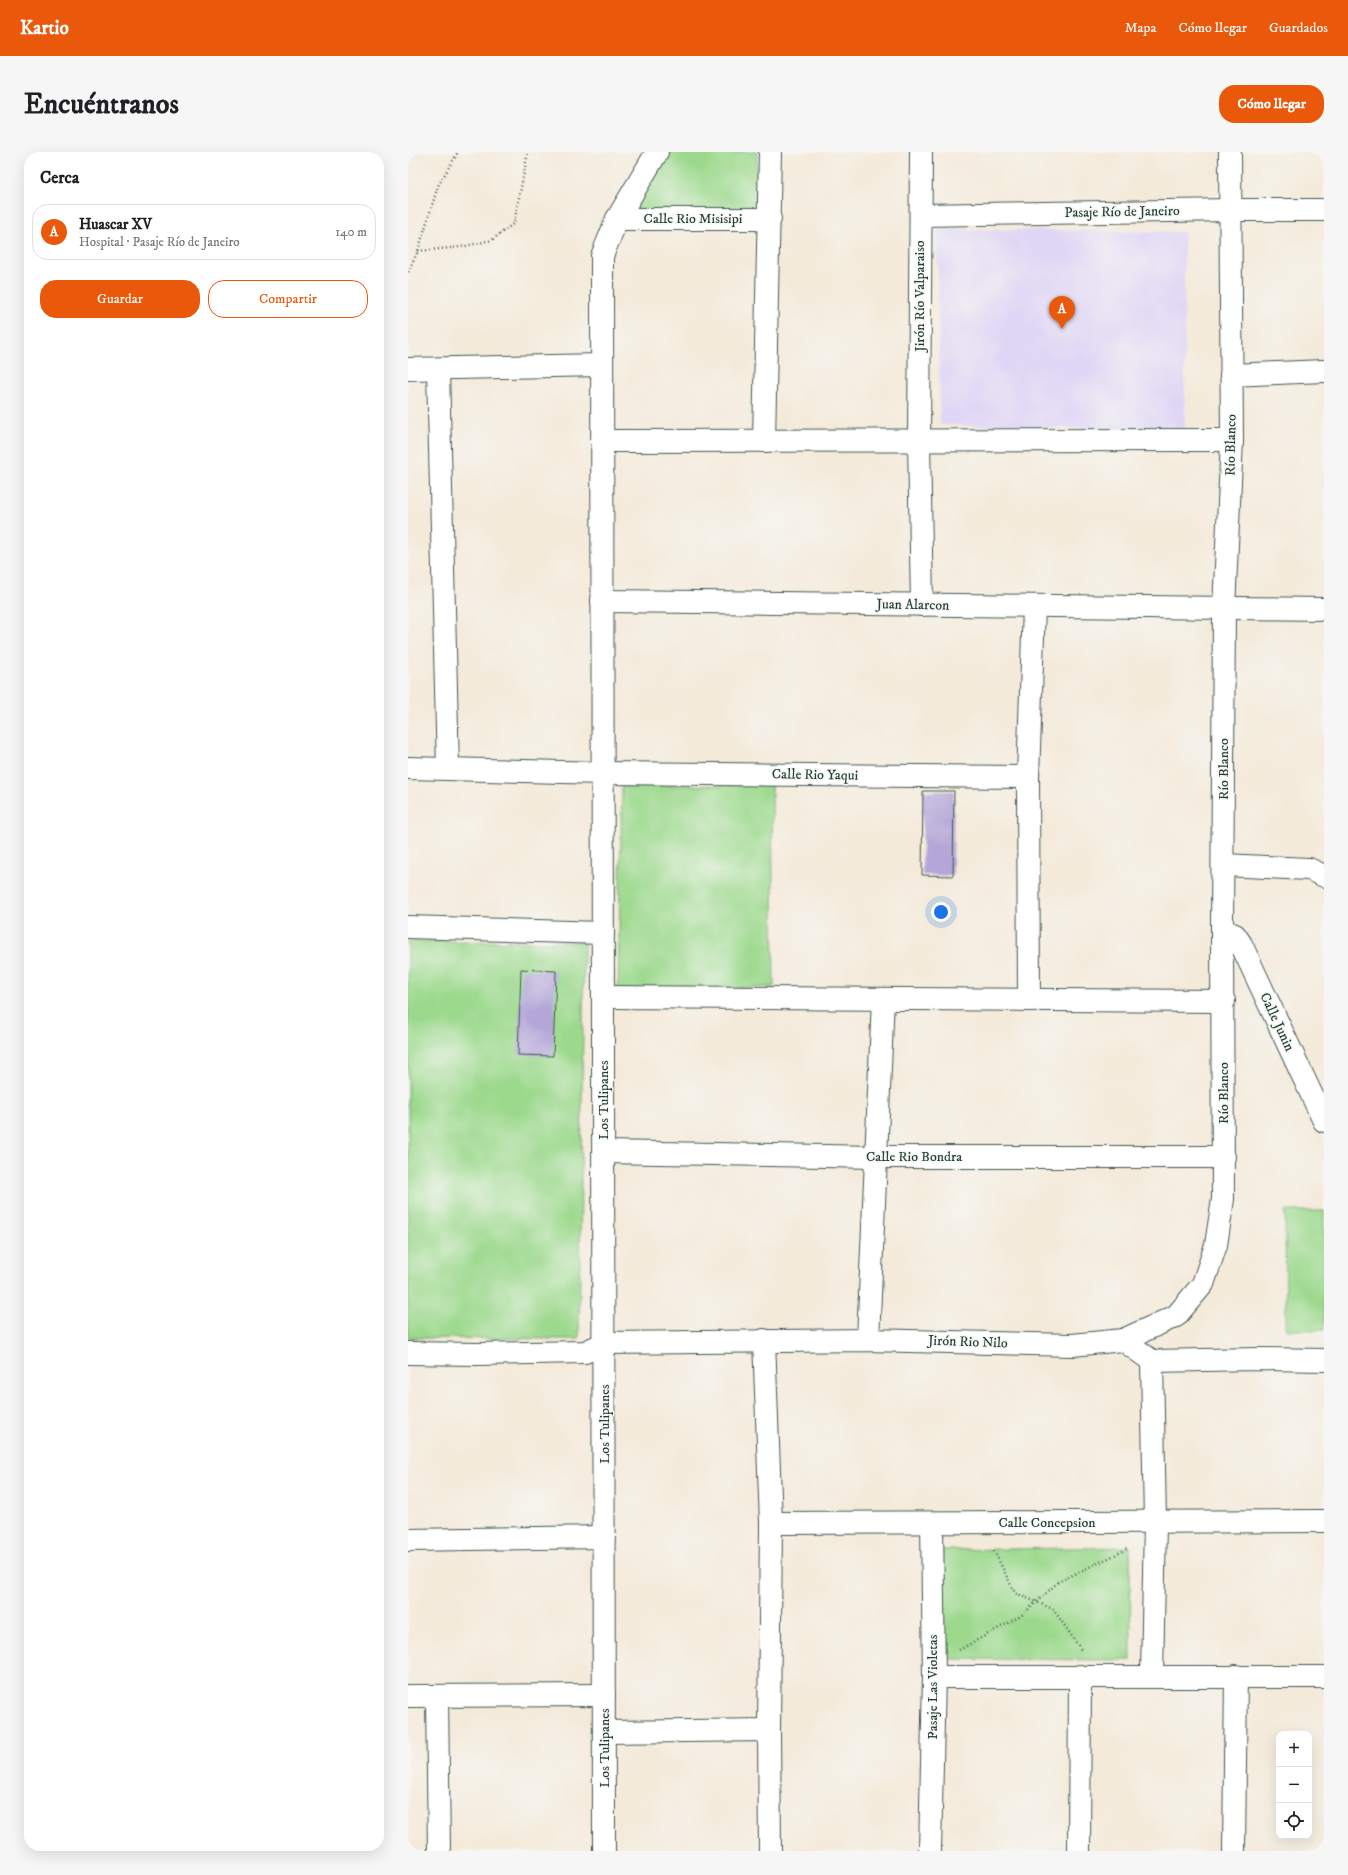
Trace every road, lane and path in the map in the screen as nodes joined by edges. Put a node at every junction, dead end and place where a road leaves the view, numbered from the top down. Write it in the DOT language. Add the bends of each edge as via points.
graph roads {
  1 [pos="458,152"];
  2 [pos="528,152"];
  3 [pos="656,152"];
  4 [pos="770,152"];
  5 [pos="921,152"];
  6 [pos="1230,152"];
  7 [pos="1231,210"];
  8 [pos="1324,210"];
  9 [pos="921,215"];
  10 [pos="617,219"];
  11 [pos="770,219"];
  12 [pos="418,251"];
  13 [pos="408,272"];
  14 [pos="602,365"];
  15 [pos="408,369"];
  16 [pos="438,369"];
  17 [pos="1324,371"];
  18 [pos="1231,375"];
  19 [pos="1232,440"];
  20 [pos="602,441"];
  21 [pos="764,441"];
  22 [pos="919,441"];
  23 [pos="602,601"];
  24 [pos="922,606"];
  25 [pos="1034,607"];
  26 [pos="1224,608"];
  27 [pos="1324,609"];
  28 [pos="408,768"];
  29 [pos="448,769"];
  30 [pos="603,773"];
  31 [pos="1028,777"];
  32 [pos="1223,865"];
  33 [pos="1324,876"];
  34 [pos="408,927"];
  35 [pos="1222,930"];
  36 [pos="603,933"];
  37 [pos="603,997"];
  38 [pos="883,999"];
  39 [pos="1029,1000"];
  40 [pos="1224,1001"];
  41 [pos="1324,1121"];
  42 [pos="604,1152"];
  43 [pos="1224,1157"];
  44 [pos="877,1158"];
  45 [pos="764,1340"];
  46 [pos="868,1340"];
  47 [pos="1123,1340"];
  48 [pos="605,1343"];
  49 [pos="408,1353"];
  50 [pos="1324,1360"];
  51 [pos="1152,1361"];
  52 [pos="1324,1521"];
  53 [pos="771,1522"];
  54 [pos="1155,1522"];
  55 [pos="932,1523"];
  56 [pos="604,1537"];
  57 [pos="408,1540"];
  58 [pos="1129,1548"];
  59 [pos="994,1551"];
  60 [pos="1037,1602"];
  61 [pos="1083,1652"];
  62 [pos="953,1654"];
  63 [pos="1080,1676"];
  64 [pos="1152,1676"];
  65 [pos="1236,1676"];
  66 [pos="934,1677"];
  67 [pos="1324,1677"];
  68 [pos="604,1695"];
  69 [pos="408,1696"];
  70 [pos="437,1696"];
  71 [pos="769,1730"];
  72 [pos="605,1732"];
  73 [pos="439,1851"];
  74 [pos="604,1851"];
  75 [pos="770,1851"];
  76 [pos="930,1851"];
  77 [pos="1079,1851"];
  78 [pos="1234,1851"];
  1 -- 12 [label="path" via="438,186"];
  2 -- 12 [label="path" via="514,223 492,240 461,247"];
  3 -- 10 [label="street"];
  4 -- 11 [label="street"];
  5 -- 9 [label="street, Jirón Río Valparaiso"];
  6 -- 7 [label="street, Río Blanco"];
  7 -- 8 [label="street, Pasaje Río de Janeiro"];
  7 -- 9 [label="street, Pasaje Río de Janeiro"];
  7 -- 18 [label="street, Río Blanco"];
  9 -- 22 [label="street, Jirón Río Valparaiso"];
  10 -- 11 [label="street, Calle Rio Misisipi"];
  10 -- 14 [label="street, Los Tulipanes" via="602,256"];
  11 -- 21 [label="street"];
  12 -- 13 [label="path"];
  14 -- 16 [label="street"];
  14 -- 20 [label="street, Los Tulipanes"];
  15 -- 16 [label="street"];
  16 -- 29 [label="street"];
  17 -- 18 [label="street"];
  18 -- 19 [label="street, Río Blanco"];
  19 -- 22 [label="street"];
  19 -- 26 [label="street, Río Blanco"];
  20 -- 21 [label="street"];
  20 -- 23 [label="street, Los Tulipanes"];
  21 -- 22 [label="street"];
  22 -- 24 [label="street, Jirón Río Valparaiso"];
  23 -- 24 [label="street, Juan Alarcon"];
  23 -- 30 [label="street, Los Tulipanes"];
  24 -- 25 [label="street, Juan Alarcon"];
  25 -- 26 [label="street, Juan Alarcon"];
  25 -- 31 [label="street"];
  26 -- 27 [label="street, Juan Alarcon"];
  26 -- 32 [label="street, Río Blanco"];
  28 -- 29 [label="street, Calle Rio Yaqui"];
  29 -- 30 [label="street, Calle Rio Yaqui"];
  30 -- 31 [label="street, Calle Rio Yaqui"];
  30 -- 36 [label="street, Los Tulipanes"];
  31 -- 39 [label="street"];
  32 -- 33 [label="street" via="1309,869"];
  32 -- 35 [label="street, Río Blanco"];
  34 -- 36 [label="street"];
  35 -- 40 [label="street, Río Blanco"];
  35 -- 41 [label="street, Calle Junin" via="1235,936 1241,944"];
  36 -- 37 [label="street, Los Tulipanes"];
  37 -- 38 [label="street"];
  37 -- 42 [label="street, Los Tulipanes"];
  38 -- 39 [label="street"];
  38 -- 44 [label="street"];
  39 -- 40 [label="street"];
  40 -- 43 [label="street, Río Blanco"];
  42 -- 44 [label="street, Calle Rio Bondra"];
  42 -- 48 [label="street, Los Tulipanes"];
  43 -- 44 [label="street, Calle Rio Bondra"];
  43 -- 47 [label="street, Río Blanco" via="1223,1199 1216,1245 1203,1284 1176,1316"];
  44 -- 46 [label="street"];
  45 -- 46 [label="street, Jirón Rio Nilo"];
  45 -- 48 [label="street, Jirón Rio Nilo"];
  45 -- 53 [label="street"];
  46 -- 47 [label="street, Jirón Rio Nilo" via="1072,1345"];
  47 -- 51 [label="street"];
  48 -- 49 [label="street" via="585,1352"];
  48 -- 56 [label="street, Los Tulipanes"];
  50 -- 51 [label="street"];
  51 -- 54 [label="street"];
  52 -- 54 [label="street, Calle Concepsion"];
  53 -- 55 [label="street, Calle Concepsion"];
  53 -- 71 [label="street"];
  54 -- 55 [label="street, Calle Concepsion"];
  54 -- 64 [label="street"];
  55 -- 66 [label="street, Pasaje Las Violetas"];
  56 -- 57 [label="street"];
  56 -- 68 [label="street, Los Tulipanes"];
  58 -- 60 [label="path" via="1058,1582"];
  59 -- 60 [label="path" via="1015,1593"];
  60 -- 61 [label="path" via="1053,1609"];
  60 -- 62 [label="path" via="1021,1616"];
  63 -- 64 [label="street"];
  63 -- 66 [label="street"];
  63 -- 77 [label="street"];
  64 -- 65 [label="street"];
  65 -- 67 [label="street"];
  65 -- 78 [label="street"];
  66 -- 76 [label="street, Pasaje Las Violetas"];
  68 -- 70 [label="street"];
  68 -- 72 [label="street, Los Tulipanes"];
  69 -- 70 [label="street"];
  70 -- 73 [label="street"];
  71 -- 72 [label="street"];
  71 -- 75 [label="street"];
  72 -- 74 [label="street, Los Tulipanes"];
}
